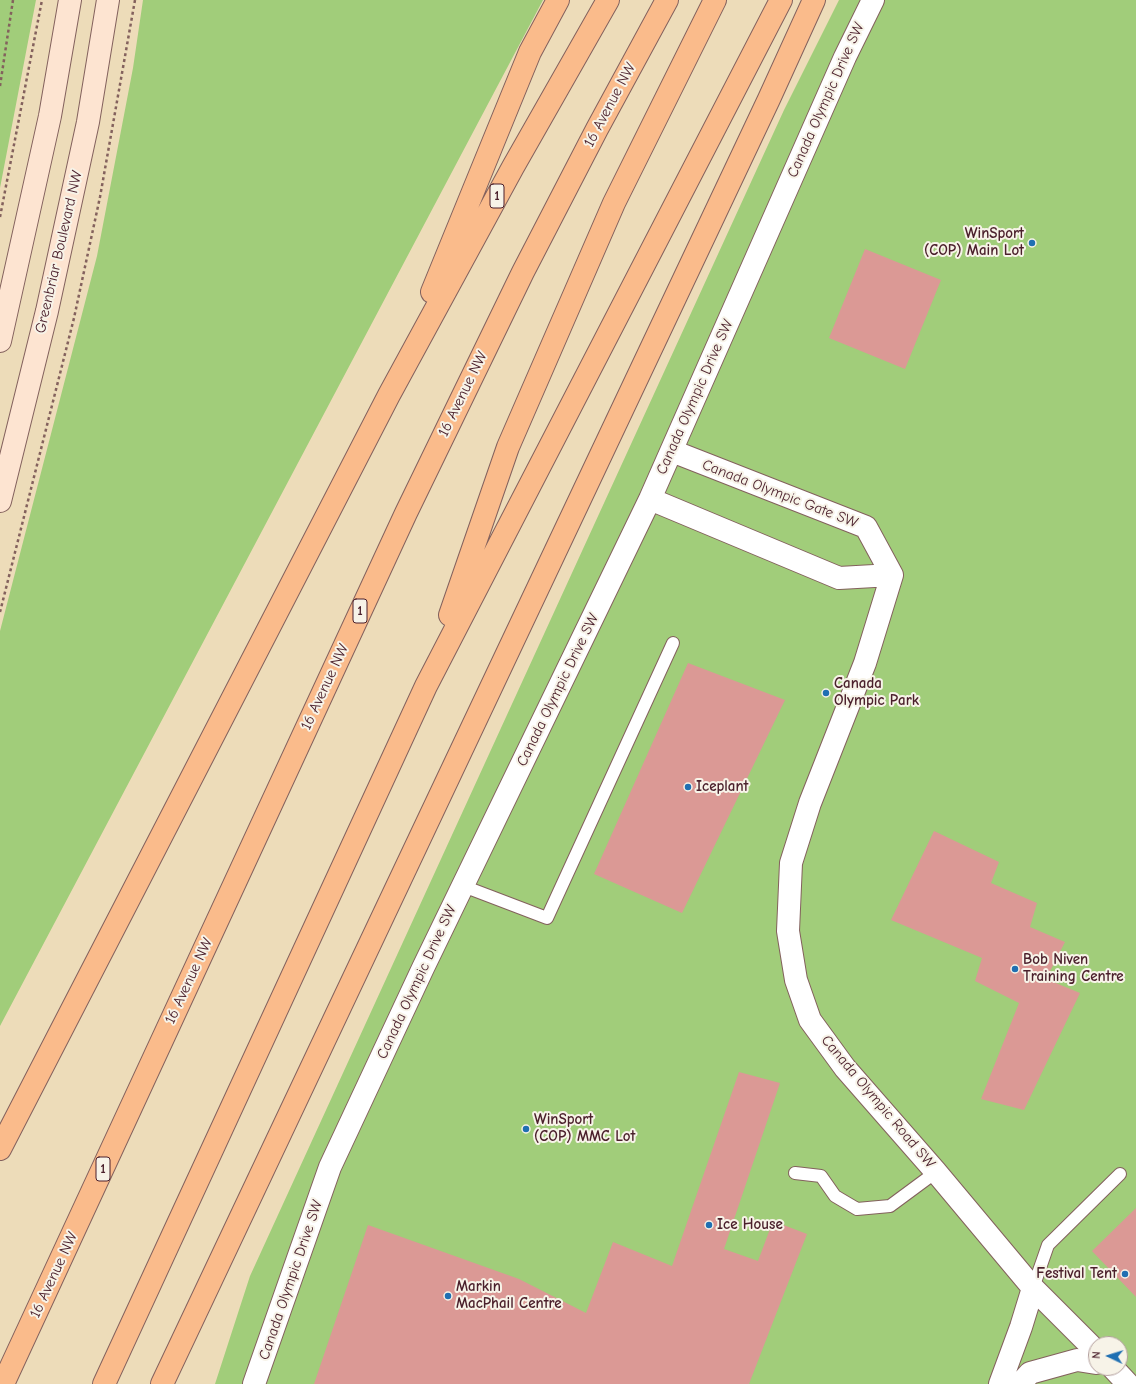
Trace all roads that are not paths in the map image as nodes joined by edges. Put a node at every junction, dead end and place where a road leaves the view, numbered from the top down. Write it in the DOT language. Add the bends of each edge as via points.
graph roads {
  1 [pos="70,0"];
  2 [pos="108,0"];
  3 [pos="558,0"];
  4 [pos="608,0"];
  5 [pos="667,0"];
  6 [pos="715,0"];
  7 [pos="780,0"];
  8 [pos="814,0"];
  9 [pos="873,0"];
  10 [pos="0,341"];
  11 [pos="389,395"];
  12 [pos="672,451"];
  13 [pos="650,499"];
  14 [pos="0,501"];
  15 [pos="892,575"];
  16 [pos="673,643"];
  17 [pos="426,686"];
  18 [pos="463,886"];
  19 [pos="0,1149"];
  20 [pos="936,1172"];
  21 [pos="795,1173"];
  22 [pos="1120,1174"];
  23 [pos="1033,1288"];
  24 [pos="1088,1343"];
  25 [pos="1088,1361"];
  26 [pos="1120,1376"];
  27 [pos="3,1384"];
  28 [pos="104,1384"];
  29 [pos="162,1384"];
  30 [pos="254,1384"];
  31 [pos="1000,1384"];
  32 [pos="1020,1384"];
  33 [pos="1128,1384"];
  1 -- 10 [label="street" via="50,116"];
  2 -- 14 [label="street, Greenbriar Boulevard NW" via="86,130 47,311"];
  3 -- 11 [label="highway" via="530,52"];
  4 -- 11 [label="highway, 1" via="513,167"];
  5 -- 27 [label="highway, 16 Avenue NW / 1" via="523,272 409,506"];
  6 -- 17 [label="highway" via="614,204 508,447"];
  7 -- 17 [label="highway"];
  8 -- 29 [label="highway"];
  9 -- 12 [label="street, Canada Olympic Drive SW" via="845,57"];
  11 -- 19 [label="highway, 1"];
  12 -- 13 [label="street, Canada Olympic Drive SW"];
  12 -- 15 [label="street, Canada Olympic Gate SW" via="866,527"];
  13 -- 15 [label="street" via="839,578"];
  13 -- 18 [label="street, Canada Olympic Drive SW"];
  15 -- 20 [label="street, Canada Olympic Road SW" via="865,663 810,803 792,863 788,931 796,980 810,1020 845,1068"];
  16 -- 18 [label="lane" via="547,918"];
  17 -- 28 [label="highway"];
  18 -- 30 [label="street, Canada Olympic Drive SW" via="330,1168"];
  20 -- 21 [label="lane" via="890,1206 856,1209 835,1196 821,1176"];
  20 -- 23 [label="street, Canada Olympic Road SW"];
  22 -- 23 [label="lane" via="1048,1245"];
  23 -- 24 [label="street, Canada Olympic Road SW"];
  23 -- 31 [label="street"];
  25 -- 32 [label="street" via="1077,1360 1030,1373"];
  26 -- 33 [label="street"];
}
